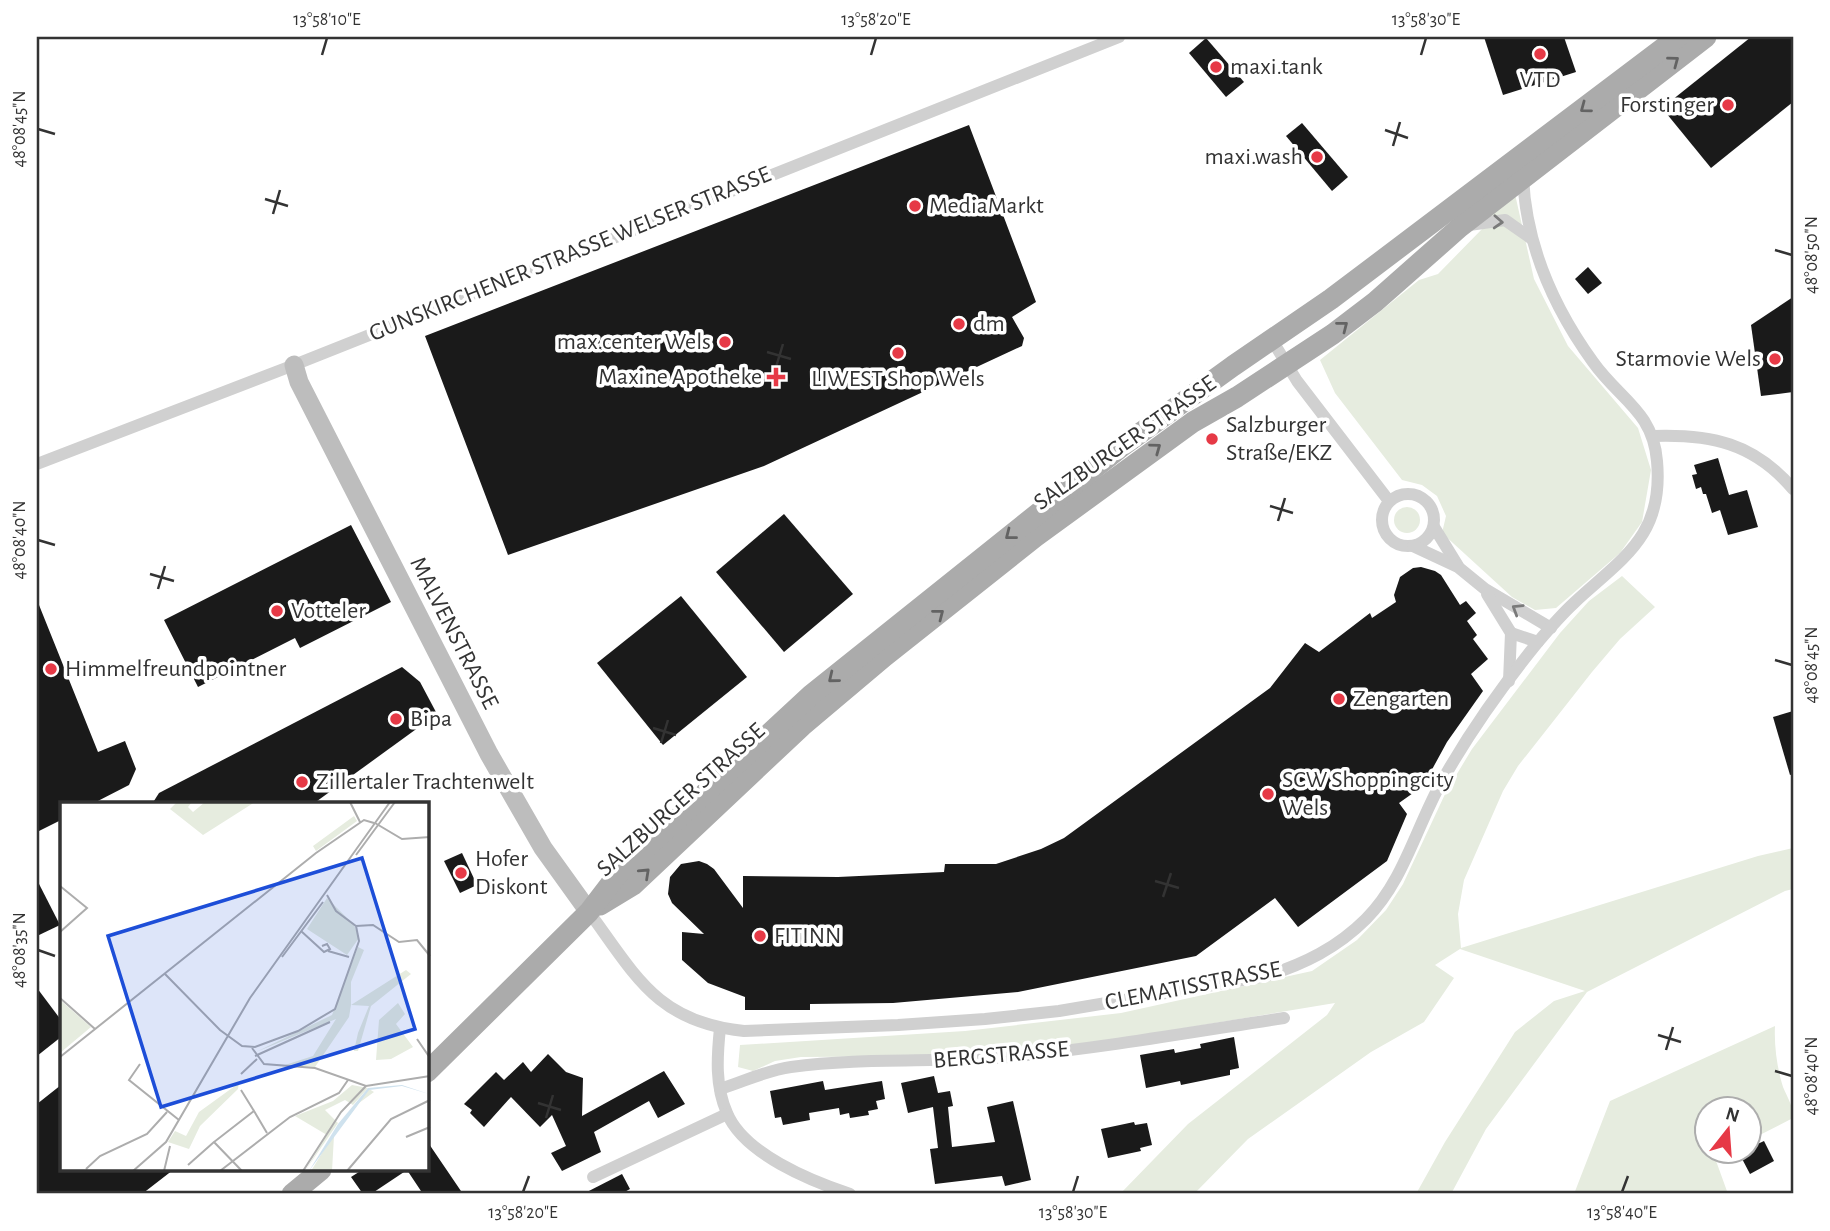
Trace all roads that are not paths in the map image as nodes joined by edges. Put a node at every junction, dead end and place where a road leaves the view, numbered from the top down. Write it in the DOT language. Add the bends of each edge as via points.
graph roads {
  1 [pos="1119,37"];
  2 [pos="1678,37"];
  3 [pos="1706,37"];
  4 [pos="1523,177"];
  5 [pos="1460,227"];
  6 [pos="1532,239"];
  7 [pos="1272,340"];
  8 [pos="294,365"];
  9 [pos="1287,365"];
  10 [pos="1653,436"];
  11 [pos="37,464"];
  12 [pos="1793,489"];
  13 [pos="1388,501"];
  14 [pos="1434,527"];
  15 [pos="1413,546"];
  16 [pos="1458,567"];
  17 [pos="1485,589"];
  18 [pos="1551,628"];
  19 [pos="1511,633"];
  20 [pos="1538,642"];
  21 [pos="1509,681"];
  22 [pos="589,912"];
  23 [pos="1284,1018"];
  24 [pos="720,1028"];
  25 [pos="429,1070"];
  26 [pos="720,1089"];
  27 [pos="727,1114"];
  28 [pos="319,1172"];
  29 [pos="593,1177"];
  30 [pos="292,1194"];
  31 [pos="850,1194"];
  1 -- 8 [label="street, GUNSKIRCHENER STRASSE WELSER STRASSE"];
  2 -- 7 [label="main road, SALZBURGER STRASSE, one-way"];
  4 -- 3 [label="main road, SALZBURGER STRASSE, one-way"];
  4 -- 5 [label="main road, SALZBURGER STRASSE"];
  4 -- 6 [label="street"];
  5 -- 6 [label="street, one-way" via="1505,220"];
  9 -- 5 [label="main road, SALZBURGER STRASSE, one-way" via="1375,302"];
  6 -- 10 [label="street" via="1552,296 1569,327 1595,365 1640,412"];
  7 -- 9 [label="street"];
  7 -- 22 [label="main road, SALZBURGER STRASSE, one-way" via="1121,447 811,695 618,874"];
  8 -- 11 [label="street, GUNSKIRCHENER STRASSE WELSER STRASSE"];
  8 -- 22 [label="street, MALVENSTRASSE" via="489,754 543,848"];
  9 -- 13 [label="street"];
  22 -- 9 [label="main road, SALZBURGER STRASSE, one-way" via="633,885 802,726 1025,546 1193,422"];
  10 -- 12 [label="street" via="1693,436 1734,444 1768,463"];
  10 -- 18 [label="street, CLEMATISSTRASSE" via="1657,498 1640,540"];
  13 -- 14 [label="street" via="1411,493 1423,498 1434,513"];
  13 -- 15 [label="street" via="1381,521 1384,532 1401,546"];
  14 -- 15 [label="street"];
  14 -- 16 [label="street"];
  15 -- 16 [label="street"];
  16 -- 17 [label="street"];
  18 -- 17 [label="street, one-way"];
  17 -- 19 [label="street"];
  18 -- 20 [label="street, CLEMATISSTRASSE"];
  19 -- 20 [label="street"];
  19 -- 21 [label="street"];
  20 -- 21 [label="street, CLEMATISSTRASSE"];
  21 -- 24 [label="street, CLEMATISSTRASSE" via="1441,781 1385,897 1342,940 1292,968 1072,1009 985,1019 778,1031"];
  22 -- 24 [label="street, CLEMATISSTRASSE" via="636,978 659,999 678,1012"];
  22 -- 25 [label="main road, SALZBURGER STRASSE"];
  23 -- 26 [label="street, BERGSTRASSE" via="1010,1057 788,1067"];
  24 -- 26 [label="street"];
  26 -- 27 [label="street"];
  27 -- 29 [label="street"];
  27 -- 31 [label="street" via="735,1128 766,1156 817,1183"];
  28 -- 30 [label="main road"];
}
